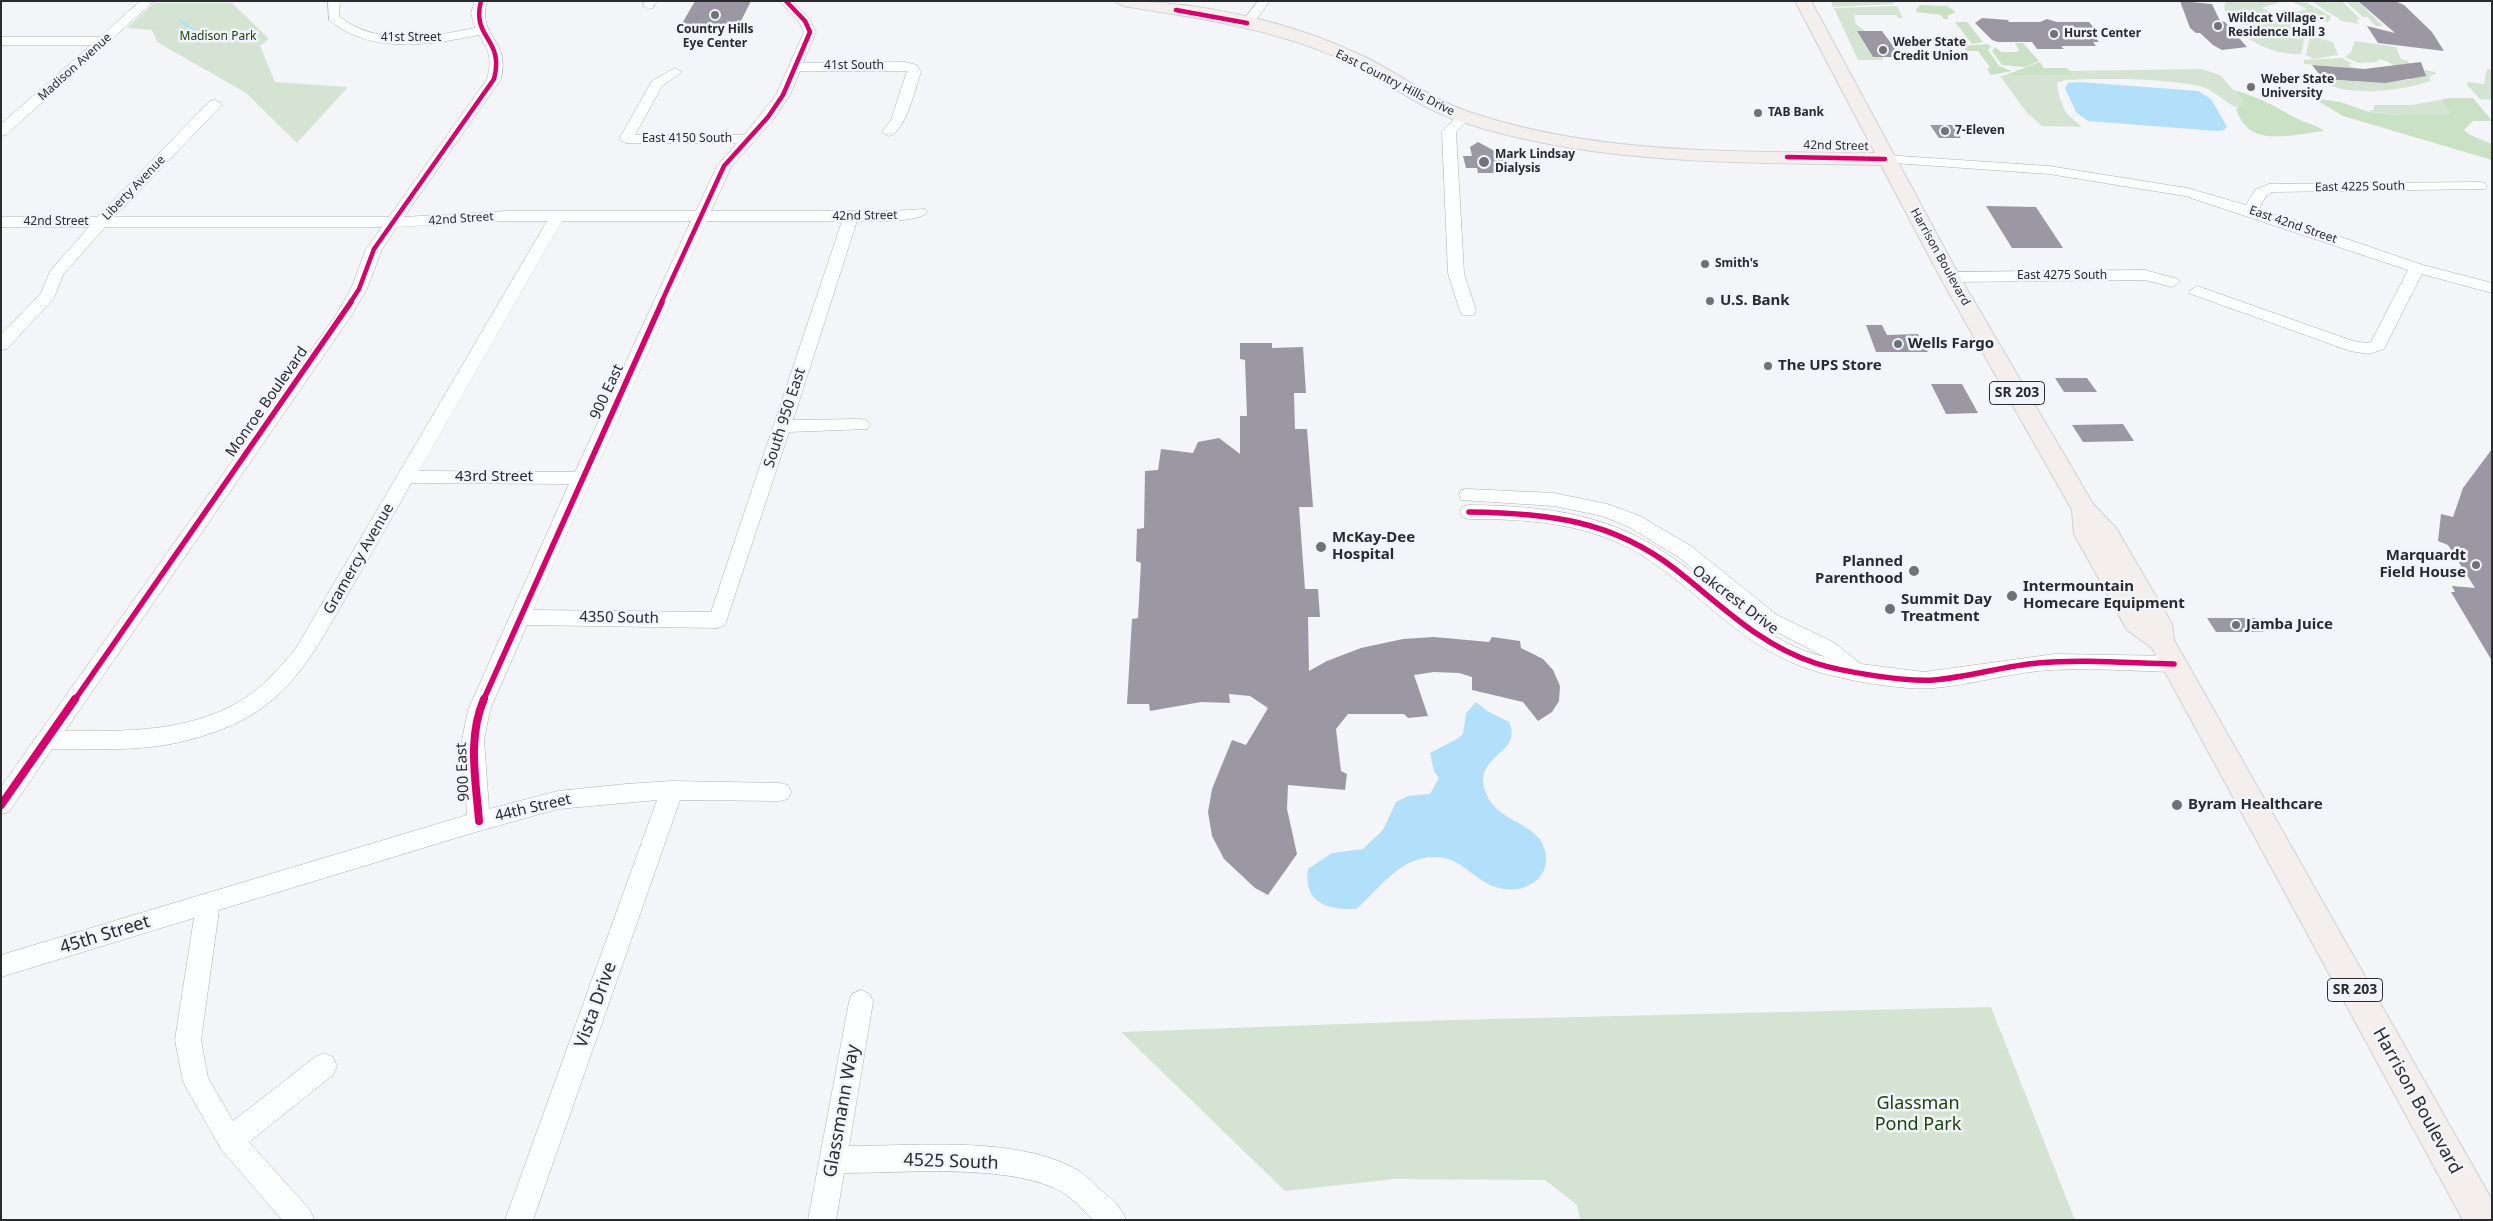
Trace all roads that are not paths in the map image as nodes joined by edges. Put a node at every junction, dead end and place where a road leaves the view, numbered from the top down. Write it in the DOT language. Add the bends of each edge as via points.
graph roads {
  1 [pos="148,1"];
  2 [pos="334,1"];
  3 [pos="481,1"];
  4 [pos="786,1"];
  5 [pos="1123,1"];
  6 [pos="1264,1"];
  7 [pos="1803,1"];
  8 [pos="1246,23"];
  9 [pos="482,31"];
  10 [pos="1,41"];
  11 [pos="104,41"];
  12 [pos="795,67"];
  13 [pos="675,72"];
  14 [pos="215,104"];
  15 [pos="1464,117"];
  16 [pos="1,132"];
  17 [pos="889,132"];
  18 [pos="747,139"];
  19 [pos="1885,159"];
  20 [pos="2090,175"];
  21 [pos="2480,186"];
  22 [pos="2250,210"];
  23 [pos="920,212"];
  24 [pos="557,216"];
  25 [pos="702,216"];
  26 [pos="850,216"];
  27 [pos="1,222"];
  28 [pos="101,222"];
  29 [pos="392,222"];
  30 [pos="2417,268"];
  31 [pos="1950,277"];
  32 [pos="2172,282"];
  33 [pos="2492,288"];
  34 [pos="2197,291"];
  35 [pos="1468,311"];
  36 [pos="1,345"];
  37 [pos="783,426"];
  38 [pos="861,426"];
  39 [pos="406,477"];
  40 [pos="581,478"];
  41 [pos="1468,504"];
  42 [pos="521,617"];
  43 [pos="718,620"];
  44 [pos="2167,653"];
  45 [pos="45,740"];
  46 [pos="672,790"];
  47 [pos="780,792"];
  48 [pos="1,805"];
  49 [pos="479,821"];
  50 [pos="208,904"];
  51 [pos="1,966"];
  52 [pos="861,1002"];
  53 [pos="324,1066"];
  54 [pos="230,1140"];
  55 [pos="833,1160"];
  56 [pos="300,1220"];
  57 [pos="518,1220"];
  58 [pos="822,1220"];
  59 [pos="1112,1220"];
  60 [pos="2483,1220"];
  1 -- 11 [label="street, Madison Avenue"];
  2 -- 9 [label="street, 41st Street" via="333,17 342,27 360,35 385,39 444,39"];
  3 -- 9 [label="street" via="477,13"];
  4 -- 12 [label="street, 900 East" via="806,20 810,32"];
  5 -- 8 [label="main road, East Country Hills Drive"];
  6 -- 8 [label="street"];
  7 -- 19 [label="main road, Harrison Boulevard / SR 203"];
  8 -- 15 [label="main road, East Country Hills Drive" via="1277,29 1348,56 1428,101"];
  9 -- 29 [label="street, Monroe Boulevard" via="496,47 499,58 494,79"];
  10 -- 11 [label="street"];
  11 -- 16 [label="street, Madison Avenue"];
  12 -- 17 [label="street, 41st South" via="912,68 914,72 898,120"];
  12 -- 18 [label="street, 900 East" via="783,96"];
  13 -- 18 [label="street, East 4150 South" via="657,84 626,139"];
  14 -- 28 [label="street, Liberty Avenue"];
  15 -- 19 [label="main road, 42nd Street" via="1562,142 1662,154"];
  15 -- 35 [label="street" via="1449,131 1456,273"];
  18 -- 25 [label="street, 900 East" via="724,166"];
  19 -- 20 [label="street, 42nd Street" via="2022,167"];
  19 -- 31 [label="main road, Harrison Boulevard / SR 203"];
  20 -- 22 [label="street, East 42nd Street" via="2187,192"];
  21 -- 22 [label="street, East 4225 South" via="2269,188 2260,193"];
  22 -- 30 [label="street, East 42nd Street"];
  23 -- 26 [label="street, 42nd Street"];
  24 -- 25 [label="street, 42nd Street"];
  24 -- 29 [label="street, 42nd Street"];
  24 -- 39 [label="street, Gramercy Avenue"];
  25 -- 26 [label="street, 42nd Street"];
  25 -- 40 [label="street, 900 East"];
  26 -- 37 [label="street, South 950 East"];
  27 -- 28 [label="street, 42nd Street"];
  28 -- 29 [label="street, 42nd Street"];
  28 -- 36 [label="street, Liberty Avenue" via="56,274 48,295"];
  29 -- 45 [label="street, Monroe Boulevard" via="374,248 353,301"];
  30 -- 33 [label="street, East 42nd Street"];
  30 -- 34 [label="street" via="2378,345 2368,349 2350,346"];
  31 -- 32 [label="street, East 4275 South" via="2145,275"];
  31 -- 44 [label="main road, Harrison Boulevard / SR 203" via="2084,510 2106,534 2159,624"];
  37 -- 38 [label="street"];
  37 -- 43 [label="street, South 950 East"];
  39 -- 40 [label="street, 43rd Street"];
  39 -- 45 [label="street, Gramercy Avenue" via="303,654 289,675 273,690 232,717 197,731 137,739"];
  40 -- 42 [label="street, 900 East"];
  41 -- 44 [label="street, Oakcrest Drive" via="1573,519 1631,541 1665,561 1740,623 1780,648 1814,663 1881,677 1923,680 2040,663"];
  42 -- 43 [label="street, 4350 South"];
  42 -- 49 [label="street, 900 East" via="479,710 473,740"];
  44 -- 60 [label="main road, Harrison Boulevard / SR 203"];
  45 -- 48 [label="street, Monroe Boulevard"];
  46 -- 47 [label="street, 44th Street"];
  46 -- 49 [label="street, 44th Street" via="558,800"];
  46 -- 57 [label="street, Vista Drive"];
  49 -- 50 [label="street, 44th Street"];
  50 -- 51 [label="street, 45th Street"];
  50 -- 54 [label="street" via="188,1040 196,1082"];
  52 -- 55 [label="street, Glassmann Way"];
  53 -- 54 [label="street"];
  54 -- 56 [label="street"];
  55 -- 58 [label="street, Glassmann Way"];
  55 -- 59 [label="street, 4525 South" via="989,1160 1062,1177"];
}
